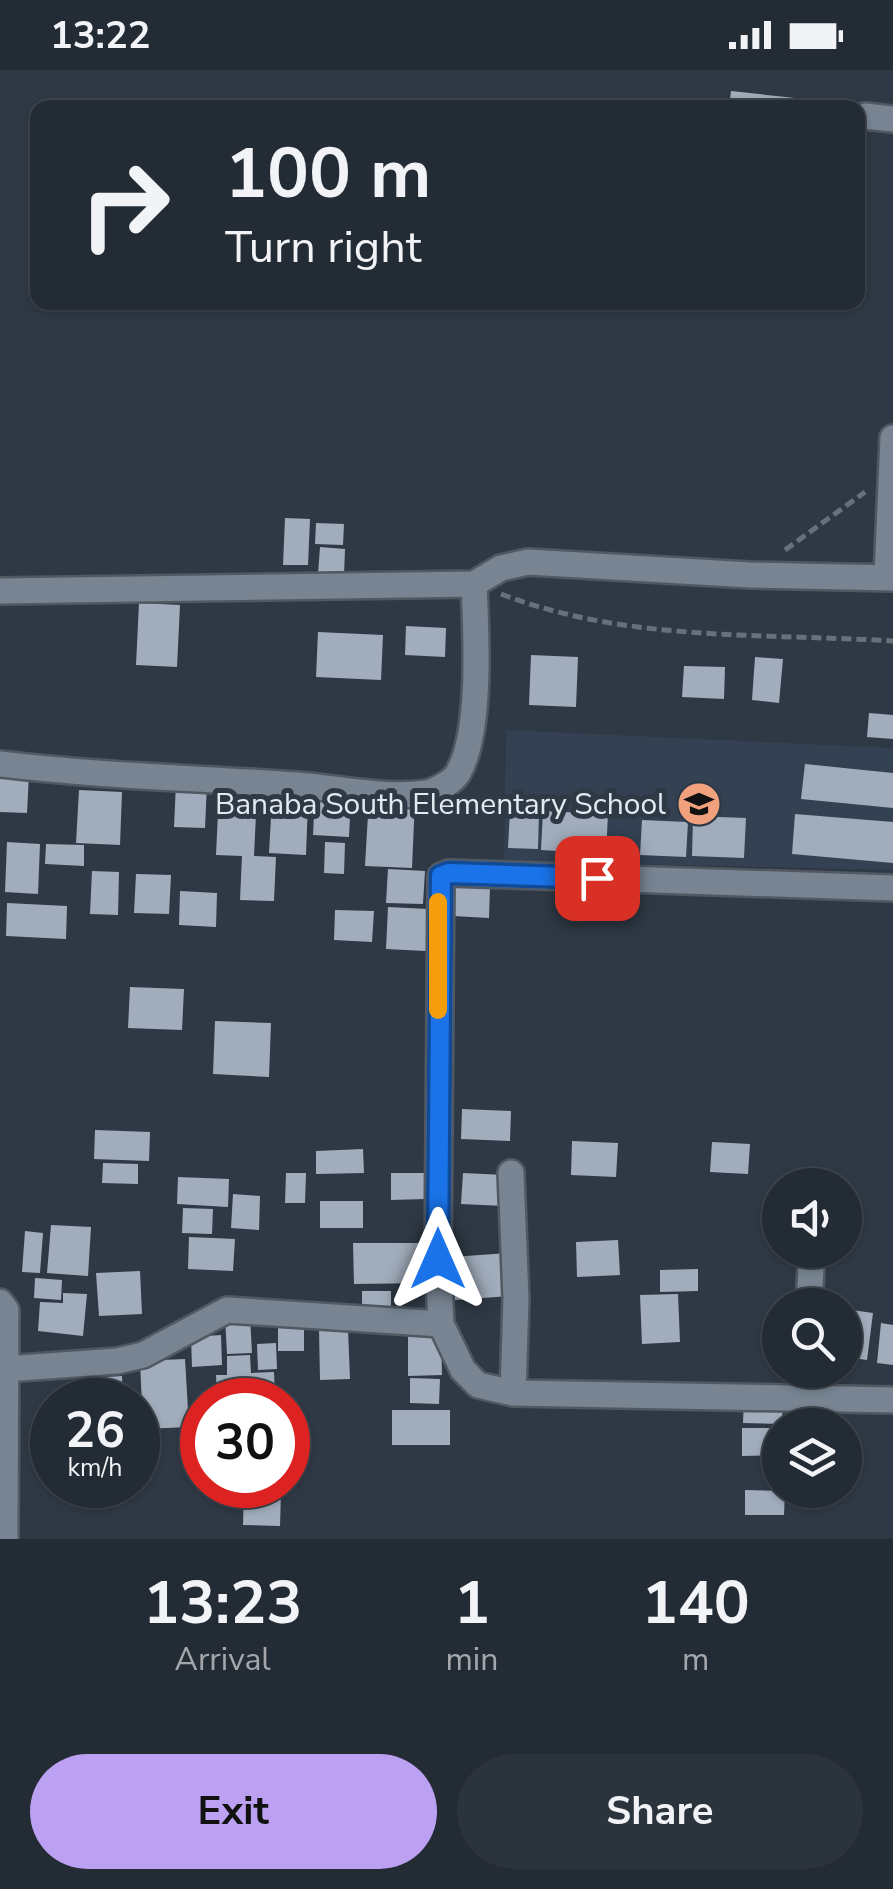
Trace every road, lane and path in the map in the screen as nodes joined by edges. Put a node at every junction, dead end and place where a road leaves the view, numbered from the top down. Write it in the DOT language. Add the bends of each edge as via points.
graph roads {
  1 [pos="865,116"];
  2 [pos="893,118"];
  3 [pos="893,438"];
  4 [pos="891,472"];
  5 [pos="750,575"];
  6 [pos="890,577"];
  7 [pos="474,584"];
  8 [pos="0,591"];
  9 [pos="893,641"];
  10 [pos="0,764"];
  11 [pos="893,888"];
  12 [pos="512,1173"];
  13 [pos="0,1302"];
  14 [pos="441,1324"];
  15 [pos="6,1369"];
  16 [pos="805,1388"];
  17 [pos="513,1392"];
  18 [pos="804,1396"];
  19 [pos="893,1400"];
  20 [pos="5,1539"];
  1 -- 2 [label="street"];
  3 -- 4 [label="street"];
  4 -- 5 [label="path"];
  4 -- 6 [label="street"];
  5 -- 6 [label="street"];
  5 -- 7 [label="street" via="528,562"];
  7 -- 8 [label="street"];
  7 -- 9 [label="path" via="535,608 648,631"];
  7 -- 10 [label="street" via="477,679 466,749 457,776 431,792"];
  11 -- 14 [label="street" via="441,876"];
  12 -- 17 [label="street"];
  13 -- 15 [label="street" via="6,1310"];
  14 -- 15 [label="street" via="227,1310 143,1356"];
  14 -- 17 [label="street" via="463,1370 478,1385"];
  15 -- 20 [label="street"];
  16 -- 18 [label="street"];
  17 -- 18 [label="street"];
  18 -- 19 [label="street"];
}
